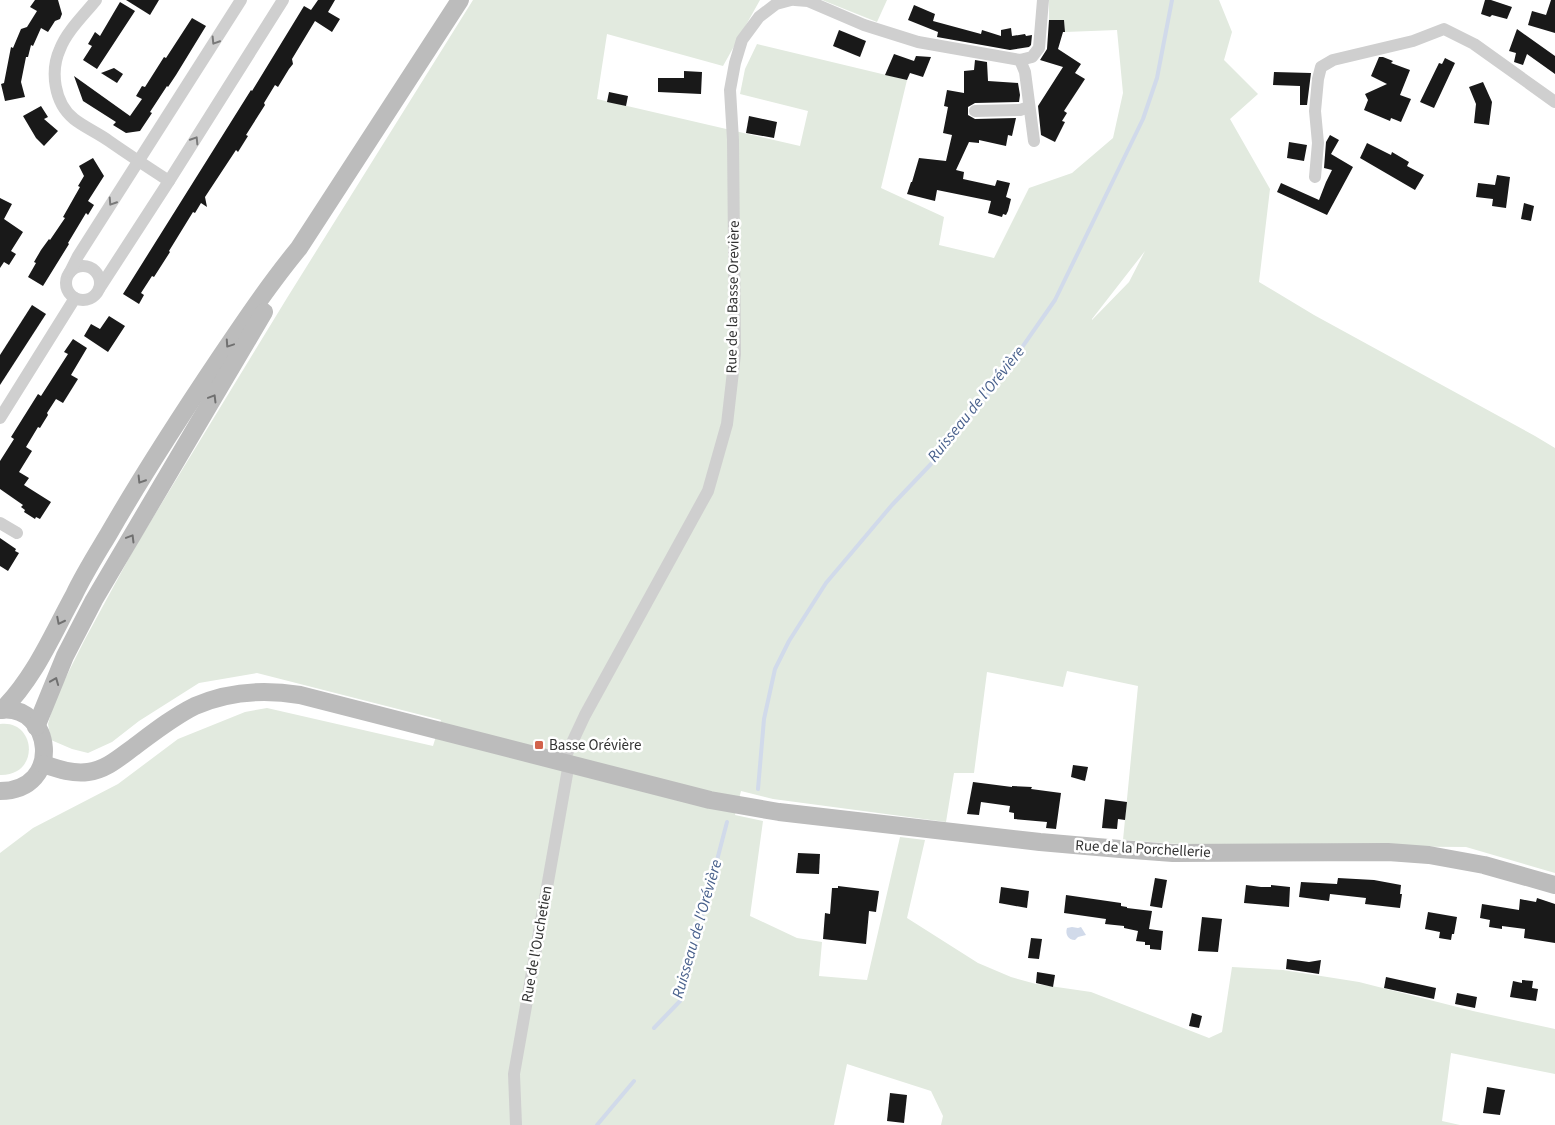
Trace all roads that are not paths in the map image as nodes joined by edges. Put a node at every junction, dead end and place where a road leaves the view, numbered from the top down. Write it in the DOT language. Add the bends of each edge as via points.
graph roads {
  1 [pos="96,0"];
  2 [pos="241,0"];
  3 [pos="283,0"];
  4 [pos="446,0"];
  5 [pos="460,0"];
  6 [pos="793,0"];
  7 [pos="1042,0"];
  8 [pos="1020,60"];
  9 [pos="412,76"];
  10 [pos="1555,102"];
  11 [pos="1029,107"];
  12 [pos="975,110"];
  13 [pos="1034,141"];
  14 [pos="139,161"];
  15 [pos="1315,177"];
  16 [pos="169,181"];
  17 [pos="299,248"];
  18 [pos="70,272"];
  19 [pos="99,289"];
  20 [pos="75,298"];
  21 [pos="0,418"];
  22 [pos="0,523"];
  23 [pos="17,533"];
  24 [pos="1,710"];
  25 [pos="36,726"];
  26 [pos="566,762"];
  27 [pos="43,764"];
  28 [pos="2,794"];
  29 [pos="1555,885"];
  30 [pos="516,1125"];
  1 -- 14 [label="street" via="60,48 55,64 56,91 72,118"];
  2 -- 14 [label="street, one-way"];
  16 -- 3 [label="street, one-way"];
  4 -- 9 [label="main road"];
  5 -- 9 [label="main road"];
  6 -- 8 [label="street, Rue de la Basse Orevière" via="808,1 918,42"];
  6 -- 26 [label="street, Rue de la Basse Orevière" via="776,4 759,17 742,40 733,72 730,90 735,354 727,424 708,491 585,715"];
  7 -- 8 [label="street" via="1039,48 1032,57"];
  8 -- 11 [label="street" via="1025,72"];
  9 -- 17 [label="main road"];
  10 -- 15 [label="street" via="1474,44 1444,29 1413,41 1334,60 1320,67 1318,79"];
  11 -- 12 [label="street"];
  11 -- 13 [label="street"];
  14 -- 16 [label="street"];
  14 -- 18 [label="street, one-way"];
  16 -- 19 [label="street"];
  17 -- 24 [label="main road, one-way" via="272,281 194,395 74,594 46,651 27,682"];
  25 -- 17 [label="main road, one-way" via="65,656 94,600"];
  18 -- 19 [label="street" via="80,267 91,268 99,277"];
  18 -- 20 [label="street" via="66,286"];
  19 -- 20 [label="street" via="89,299"];
  20 -- 21 [label="street"];
  22 -- 23 [label="street"];
  24 -- 25 [label="main road" via="21,713"];
  25 -- 27 [label="main road" via="44,741"];
  26 -- 27 [label="main road, Rue de la Porchellerie" via="300,695 261,691 233,694 195,706 95,771 63,771"];
  26 -- 29 [label="main road, Rue de la Porchellerie" via="729,804 779,812 1164,853 1388,852 1429,855 1484,865"];
  26 -- 30 [label="street, Rue de l'Ouchetien" via="514,1074"];
  27 -- 28 [label="main road" via="23,787"];
}
